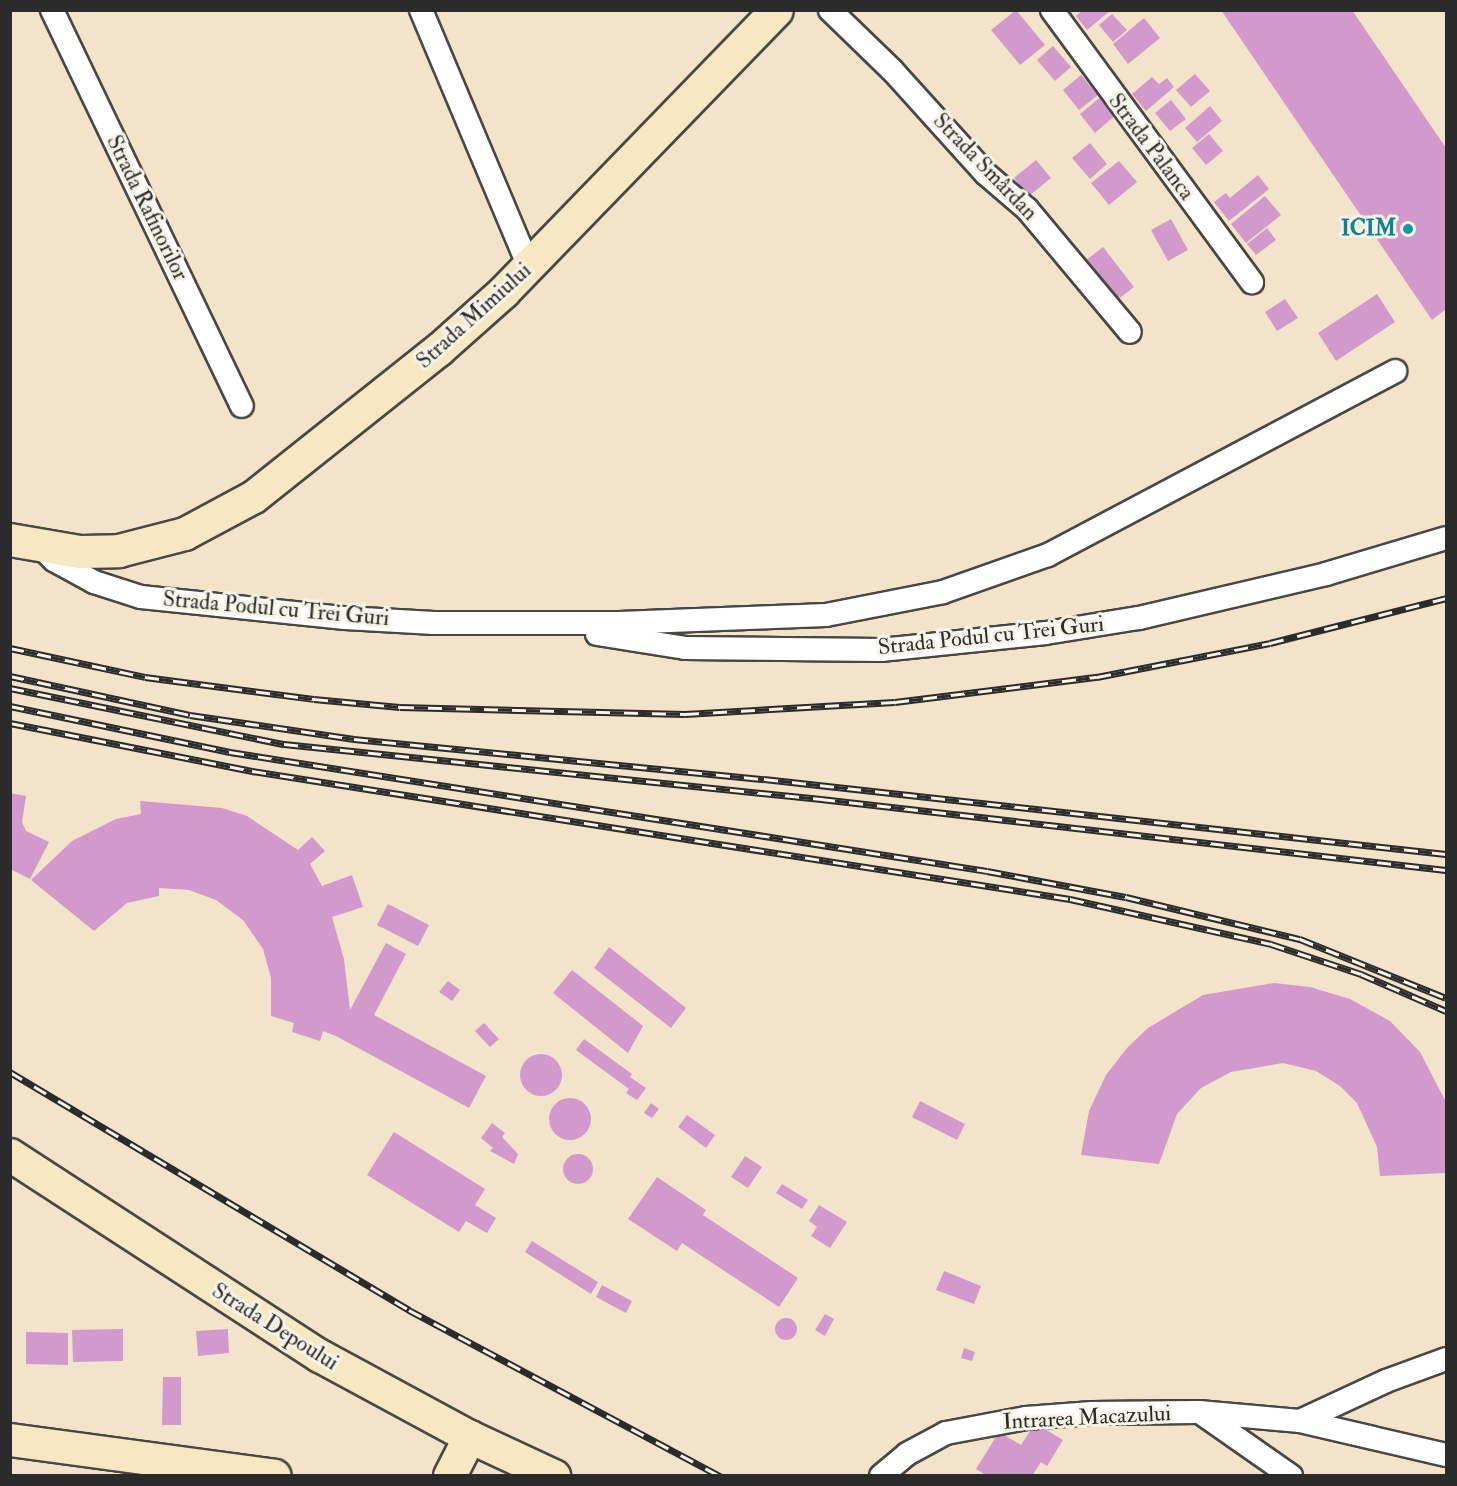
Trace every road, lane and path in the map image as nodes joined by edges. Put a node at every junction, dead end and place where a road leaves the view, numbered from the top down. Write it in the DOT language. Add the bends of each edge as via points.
graph roads {
  1 [pos="52,10"];
  2 [pos="421,10"];
  3 [pos="777,10"];
  4 [pos="830,10"];
  5 [pos="1052,10"];
  6 [pos="530,267"];
  7 [pos="1252,282"];
  8 [pos="1130,332"];
  9 [pos="1395,371"];
  10 [pos="242,406"];
  11 [pos="1446,538"];
  12 [pos="25,543"];
  13 [pos="527,623"];
  14 [pos="10,1155"];
  15 [pos="1446,1359"];
  16 [pos="1198,1412"];
  17 [pos="1300,1421"];
  18 [pos="470,1437"];
  19 [pos="10,1440"];
  20 [pos="1446,1455"];
  21 [pos="275,1476"];
  22 [pos="450,1476"];
  23 [pos="554,1476"];
  24 [pos="881,1476"];
  25 [pos="1291,1476"];
  1 -- 10 [label="street, Strada Rafinorilor"];
  2 -- 6 [label="street"];
  3 -- 6 [label="street, Strada Mimiului"];
  4 -- 8 [label="street, Strada Smârdan" via="892,70 986,174 1027,209"];
  5 -- 7 [label="street, Strada Palanca"];
  6 -- 12 [label="street, Strada Mimiului" via="439,350 246,502 185,534 119,551 80,552"];
  9 -- 13 [label="street, Strada Podul cu Trei Guri" via="1048,555 943,592 804,617 733,622"];
  11 -- 13 [label="street, Strada Podul cu Trei Guri" via="1326,574 1139,618 1046,633 881,650 685,648"];
  12 -- 13 [label="street, Strada Podul cu Trei Guri" via="86,578 141,597 345,618"];
  14 -- 18 [label="street, Strada Depoului" via="249,1313 388,1395"];
  15 -- 17 [label="street" via="1386,1381"];
  16 -- 17 [label="street, Intrarea Macazului"];
  16 -- 24 [label="street, Intrarea Macazului" via="1092,1413 985,1424 927,1441"];
  16 -- 25 [label="street"];
  17 -- 20 [label="street, Intrarea Macazului"];
  18 -- 22 [label="street"];
  18 -- 23 [label="street, Strada Depoului"];
  19 -- 21 [label="street"];
}
